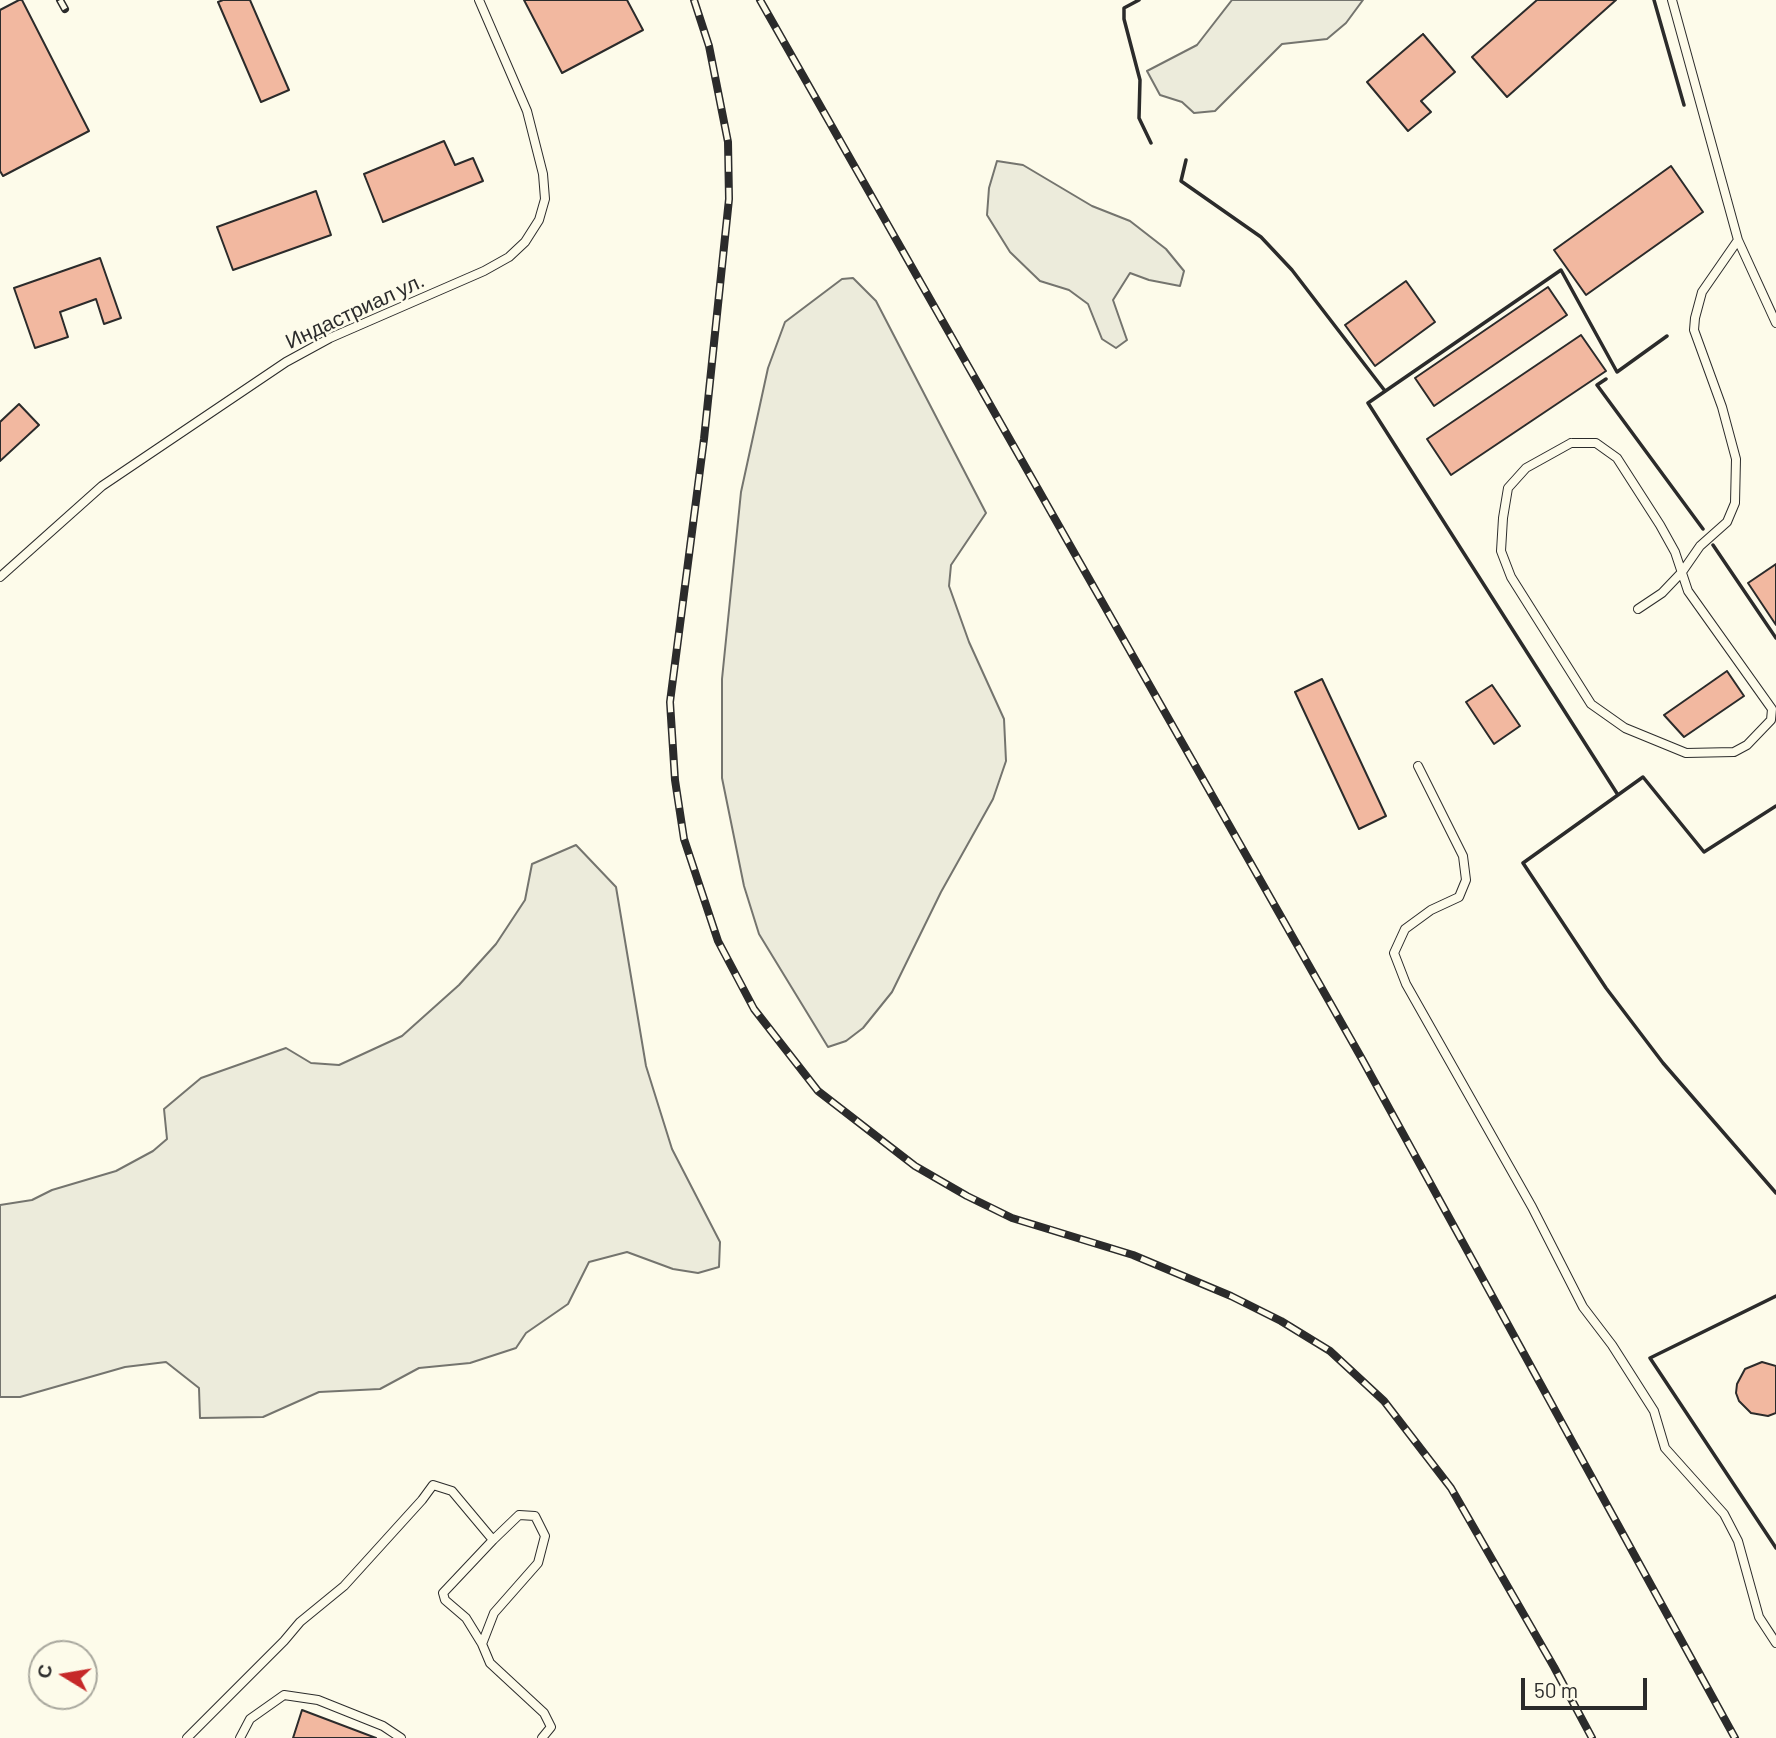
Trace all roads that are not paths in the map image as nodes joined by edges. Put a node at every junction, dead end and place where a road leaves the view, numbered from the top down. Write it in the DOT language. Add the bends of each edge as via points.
graph roads {
  1 [pos="479,0"];
  2 [pos="1672,0"];
  3 [pos="1738,240"];
  4 [pos="1776,323"];
  5 [pos="1682,572"];
  6 [pos="0,577"];
  7 [pos="1638,609"];
  8 [pos="1418,766"];
  9 [pos="492,1540"];
  10 [pos="1776,1643"];
  11 [pos="482,1644"];
  12 [pos="187,1738"];
  13 [pos="240,1738"];
  14 [pos="401,1738"];
  15 [pos="542,1738"];
  1 -- 6 [label="lane, Индастриал ул." via="527,111 543,174 545,199 525,242 484,271 286,362 102,486"];
  2 -- 3 [label="lane"];
  3 -- 4 [label="lane"];
  3 -- 5 [label="lane" via="1702,292 1694,330 1736,458 1734,503 1727,522 1700,546"];
  5 -- 5 [label="lane" via="1660,525 1617,458 1596,443 1571,443 1526,468 1508,488 1502,551 1511,578 1591,704 1625,728 1686,753 1734,752 1758,736 1771,720 1772,709 1688,591"];
  5 -- 7 [label="lane"];
  8 -- 10 [label="lane" via="1463,856 1466,880 1459,897 1405,929 1394,953 1406,984 1583,1307 1654,1411 1665,1448 1724,1514 1738,1541 1759,1617"];
  9 -- 11 [label="lane" via="443,1593"];
  9 -- 11 [label="lane" via="519,1515 535,1516 545,1536 538,1563 494,1613"];
  9 -- 12 [label="lane" via="452,1491 433,1485 344,1586 300,1622"];
  11 -- 15 [label="lane" via="490,1663 544,1713 551,1727"];
  13 -- 14 [label="lane" via="250,1719 284,1695 318,1700"];
}
